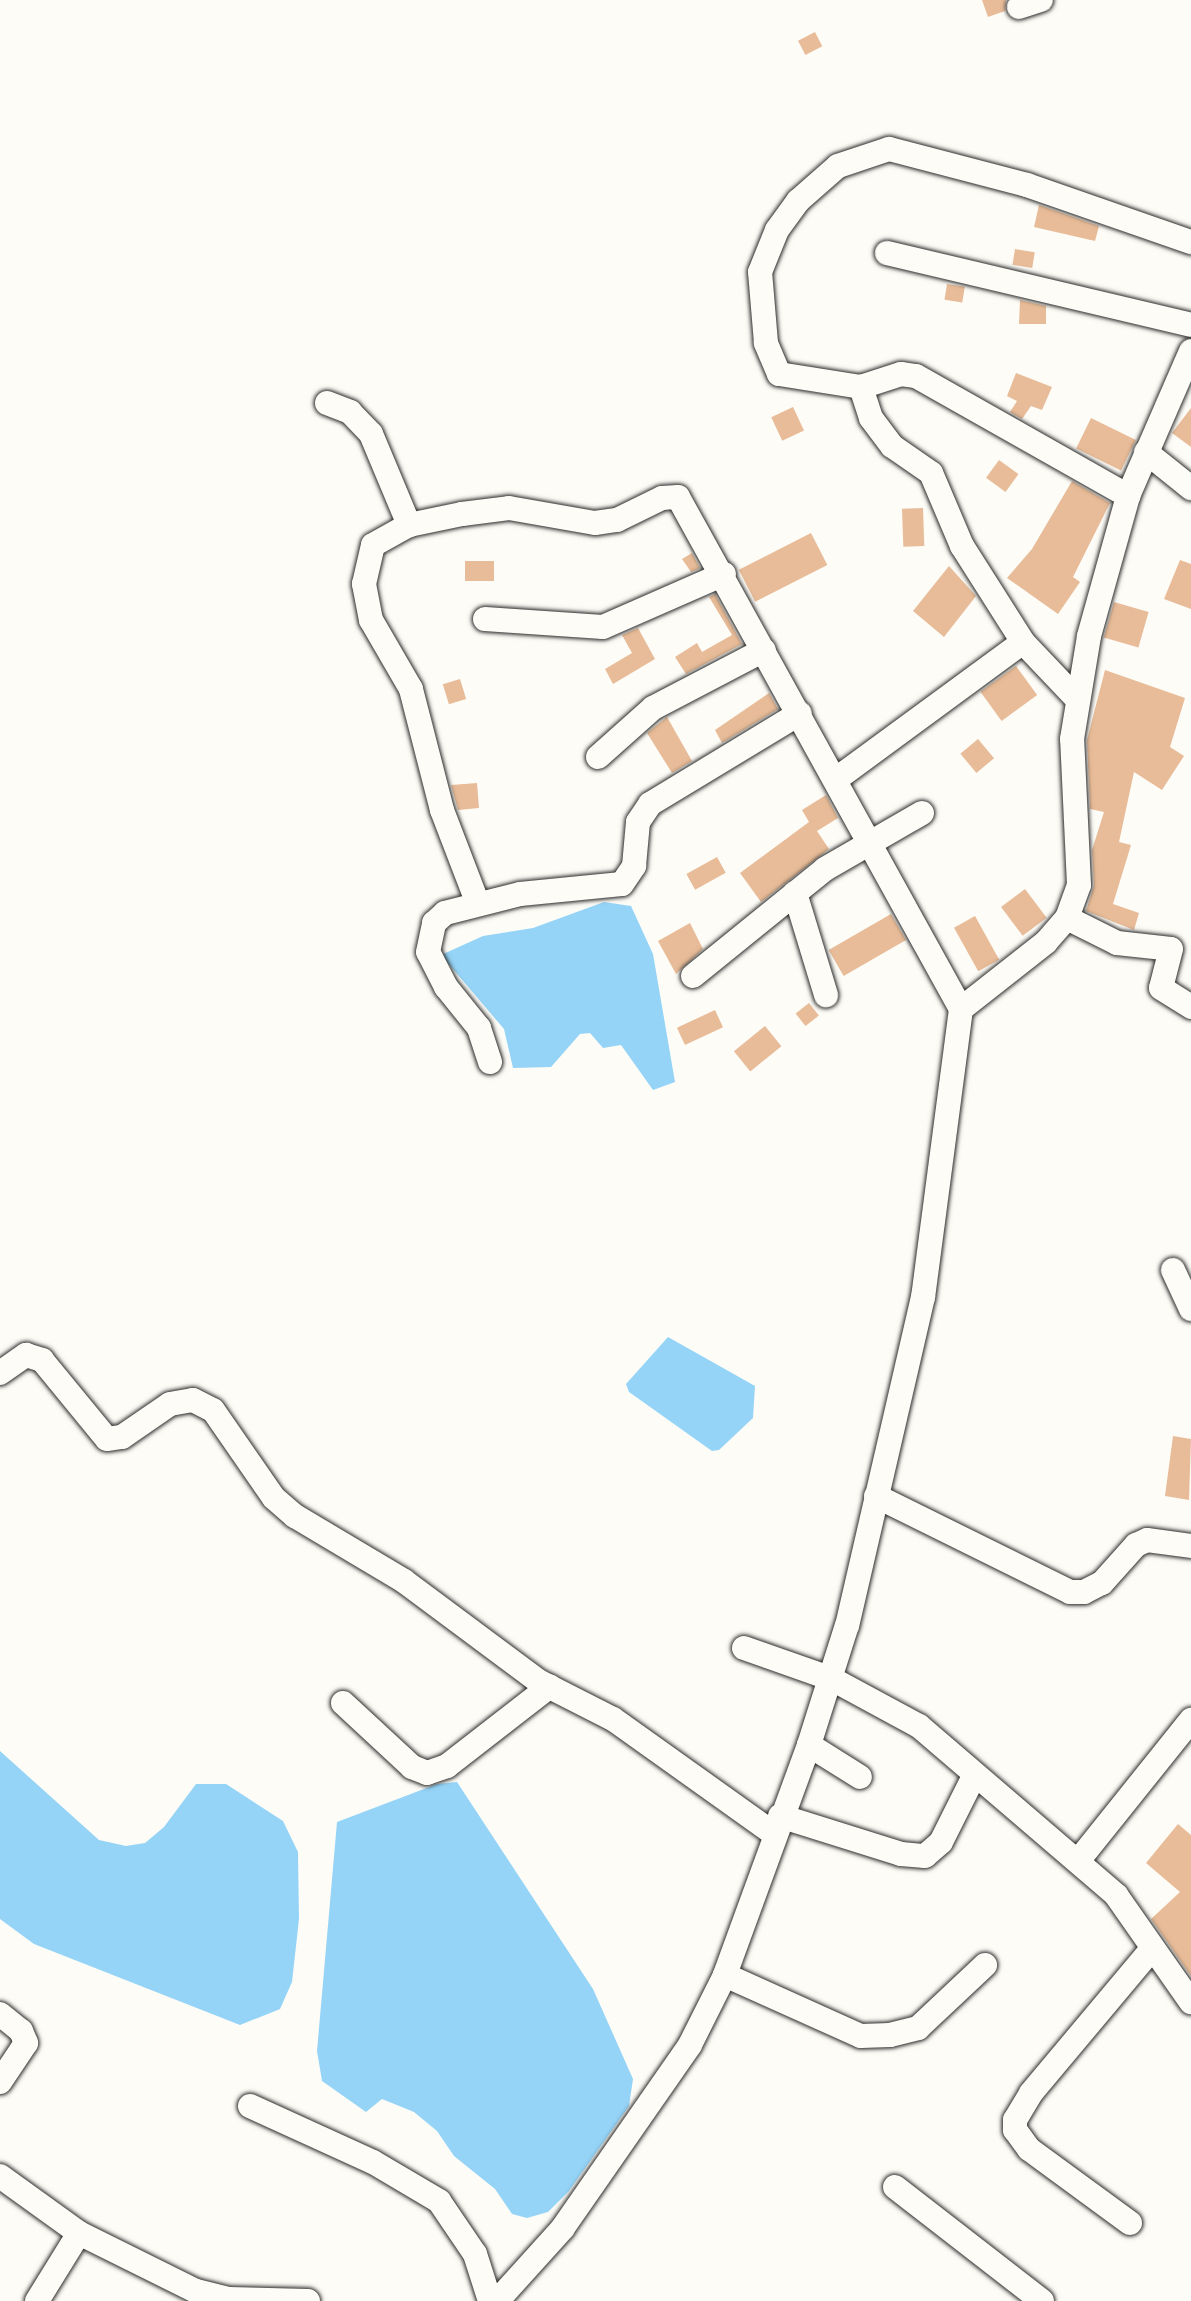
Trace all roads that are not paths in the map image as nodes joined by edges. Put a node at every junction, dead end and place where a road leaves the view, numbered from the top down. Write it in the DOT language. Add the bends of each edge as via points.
graph roads {
  1 [pos="1191,242"];
  2 [pos="887,253"];
  3 [pos="1191,325"];
  4 [pos="1191,351"];
  5 [pos="861,387"];
  6 [pos="327,403"];
  7 [pos="1146,452"];
  8 [pos="1191,488"];
  9 [pos="1128,496"];
  10 [pos="409,525"];
  11 [pos="724,574"];
  12 [pos="485,619"];
  13 [pos="1023,642"];
  14 [pos="764,650"];
  15 [pos="1077,699"];
  16 [pos="800,713"];
  17 [pos="598,757"];
  18 [pos="835,780"];
  19 [pos="922,813"];
  20 [pos="868,841"];
  21 [pos="795,893"];
  22 [pos="478,904"];
  23 [pos="1067,918"];
  24 [pos="1181,954"];
  25 [pos="693,976"];
  26 [pos="826,995"];
  27 [pos="1191,1007"];
  28 [pos="961,1009"];
  29 [pos="490,1062"];
  30 [pos="1173,1270"];
  31 [pos="1191,1309"];
  32 [pos="0,1373"];
  33 [pos="876,1496"];
  34 [pos="1191,1546"];
  35 [pos="744,1648"];
  36 [pos="832,1679"];
  37 [pos="550,1686"];
  38 [pos="343,1703"];
  39 [pos="1187,1732"];
  40 [pos="809,1745"];
  41 [pos="974,1776"];
  42 [pos="860,1777"];
  43 [pos="777,1825"];
  44 [pos="1078,1861"];
  45 [pos="1152,1949"];
  46 [pos="985,1965"];
  47 [pos="725,1975"];
  48 [pos="1191,2002"];
  49 [pos="0,2014"];
  50 [pos="0,2082"];
  51 [pos="250,2106"];
  52 [pos="0,2176"];
  53 [pos="895,2187"];
  54 [pos="1130,2223"];
  55 [pos="79,2233"];
  56 [pos="220,2299"];
  57 [pos="37,2301"];
  58 [pos="308,2301"];
  59 [pos="490,2301"];
  60 [pos="497,2301"];
  61 [pos="1042,2301"];
  1 -- 5 [label="street" via="1027,185 889,149 838,166 798,201 777,230 760,272 766,343 779,374"];
  2 -- 3 [label="street"];
  4 -- 7 [label="street"];
  5 -- 9 [label="street" via="901,374 916,376"];
  5 -- 13 [label="street" via="871,418 892,446 931,473 962,546"];
  6 -- 10 [label="street" via="350,412 371,434"];
  7 -- 8 [label="street"];
  7 -- 9 [label="street"];
  9 -- 15 [label="street"];
  10 -- 11 [label="street" via="509,508 595,523 678,497"];
  10 -- 22 [label="street" via="373,545 364,584 371,620 415,700 442,810"];
  11 -- 12 [label="street" via="603,627"];
  11 -- 14 [label="street"];
  13 -- 15 [label="street"];
  13 -- 18 [label="street"];
  14 -- 16 [label="street"];
  14 -- 17 [label="street" via="653,708"];
  15 -- 23 [label="street" via="1071,795 1079,885"];
  16 -- 18 [label="street"];
  16 -- 22 [label="street" via="650,804 638,822 634,866 622,884 520,894"];
  18 -- 20 [label="street"];
  19 -- 20 [label="street"];
  20 -- 21 [label="street"];
  20 -- 28 [label="street"];
  21 -- 25 [label="street"];
  21 -- 26 [label="street"];
  22 -- 29 [label="street" via="445,913 434,923 428,952 446,987 479,1028"];
  23 -- 24 [label="street" via="1117,943"];
  23 -- 28 [label="street" via="1024,964"];
  24 -- 27 [label="street" via="1161,988"];
  28 -- 33 [label="street" via="923,1297"];
  30 -- 31 [label="street"];
  32 -- 37 [label="street" via="26,1355 42,1360 107,1439 122,1437 170,1404 193,1400 213,1410 274,1498 295,1516 404,1581 467,1632"];
  33 -- 34 [label="street" via="1012,1568 1070,1592 1102,1583 1147,1540"];
  33 -- 36 [label="street"];
  35 -- 36 [label="street"];
  36 -- 40 [label="street"];
  36 -- 41 [label="street" via="919,1726"];
  37 -- 38 [label="street" via="447,1766 427,1773 412,1767"];
  37 -- 43 [label="street" via="613,1719"];
  39 -- 44 [label="street"];
  40 -- 42 [label="street"];
  40 -- 43 [label="street"];
  41 -- 43 [label="street" via="941,1842 925,1856"];
  41 -- 44 [label="street"];
  43 -- 47 [label="street"];
  44 -- 45 [label="street" via="1116,1895"];
  45 -- 48 [label="street"];
  45 -- 54 [label="street" via="1031,2093 1015,2120 1015,2130 1029,2149"];
  46 -- 47 [label="street" via="918,2028 890,2035 861,2036"];
  47 -- 60 [label="street" via="690,2045 614,2157 563,2228"];
  49 -- 50 [label="street" via="21,2031 26,2043"];
  51 -- 59 [label="street" via="373,2162 439,2201 475,2254"];
  52 -- 55 [label="street"];
  53 -- 61 [label="street"];
  55 -- 56 [label="street"];
  55 -- 57 [label="street"];
  56 -- 58 [label="street"];
}
